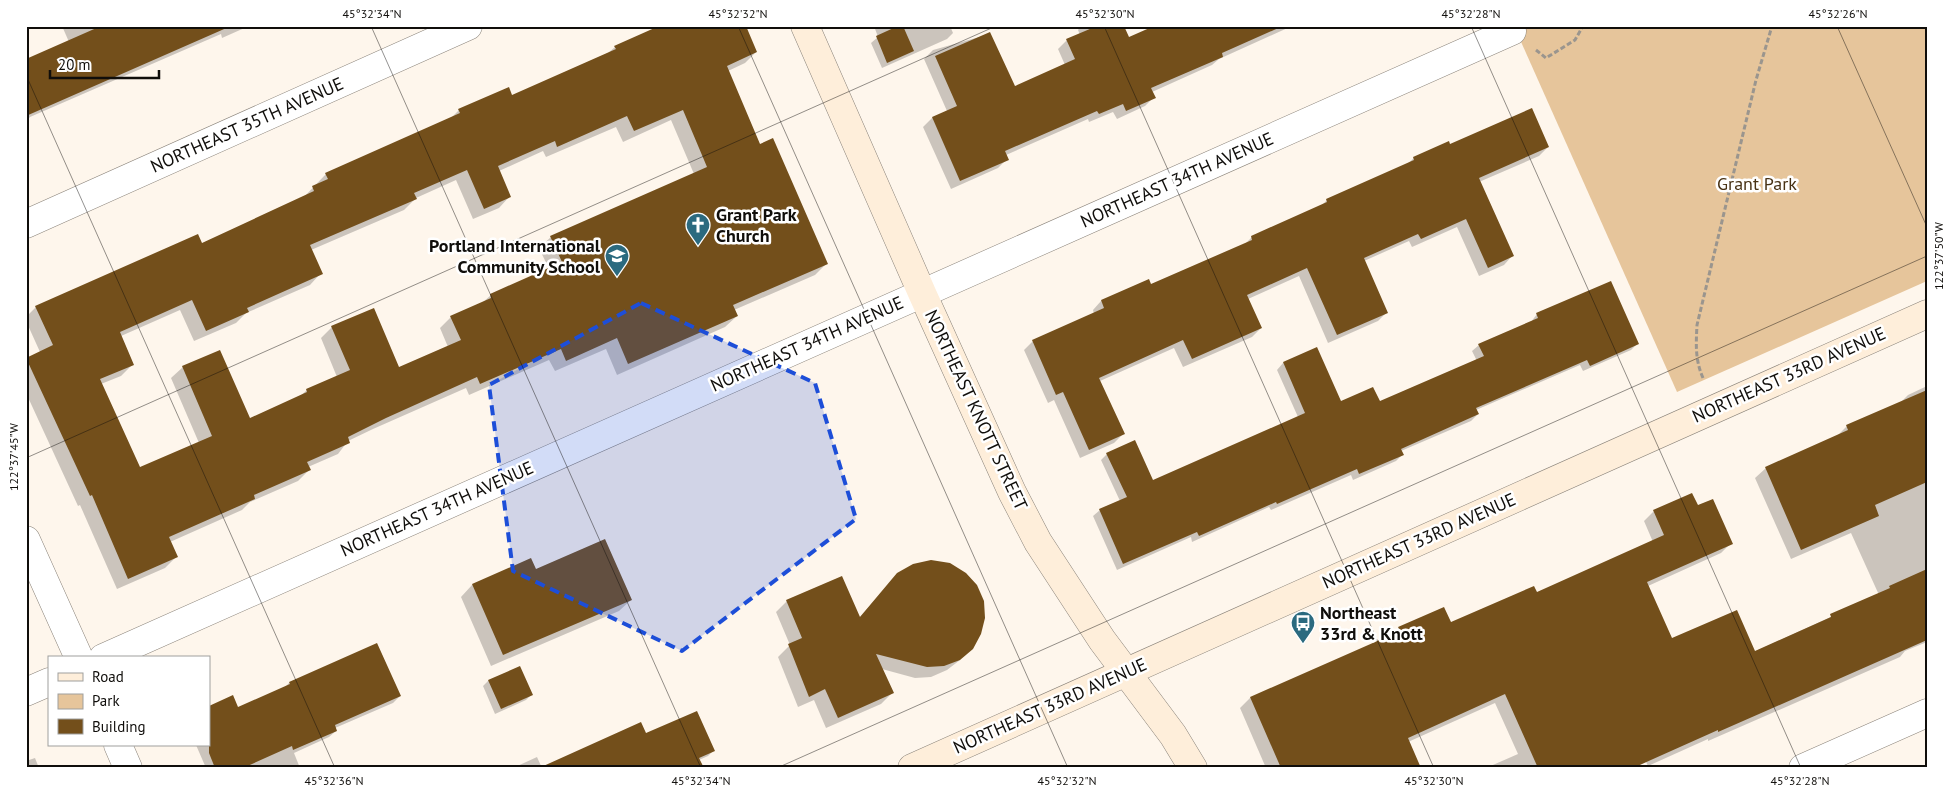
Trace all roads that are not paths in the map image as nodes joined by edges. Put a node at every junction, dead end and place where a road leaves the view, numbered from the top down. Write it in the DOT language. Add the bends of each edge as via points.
graph roads {
  1 [pos="468,26"];
  2 [pos="805,26"];
  3 [pos="1512,31"];
  4 [pos="26,224"];
  5 [pos="922,293"];
  6 [pos="1927,314"];
  7 [pos="26,540"];
  8 [pos="78,656"];
  9 [pos="107,656"];
  10 [pos="1126,672"];
  11 [pos="48,682"];
  12 [pos="26,692"];
  13 [pos="1927,713"];
  14 [pos="118,746"];
  15 [pos="128,768"];
  16 [pos="912,768"];
  17 [pos="1193,768"];
  18 [pos="1803,768"];
  1 -- 4 [label="street, NORTHEAST 35TH AVENUE"];
  2 -- 5 [label="main road, NORTHEAST KNOTT STREET"];
  3 -- 5 [label="street, NORTHEAST 34TH AVENUE"];
  5 -- 9 [label="street, NORTHEAST 34TH AVENUE"];
  5 -- 10 [label="main road, NORTHEAST KNOTT STREET" via="1038,542"];
  6 -- 10 [label="main road, NORTHEAST 33RD AVENUE"];
  7 -- 8 [label="street"];
  10 -- 16 [label="main road, NORTHEAST 33RD AVENUE"];
  10 -- 17 [label="main road, NORTHEAST KNOTT STREET"];
  11 -- 12 [label="street"];
  13 -- 18 [label="street"];
  14 -- 15 [label="street"];
}
